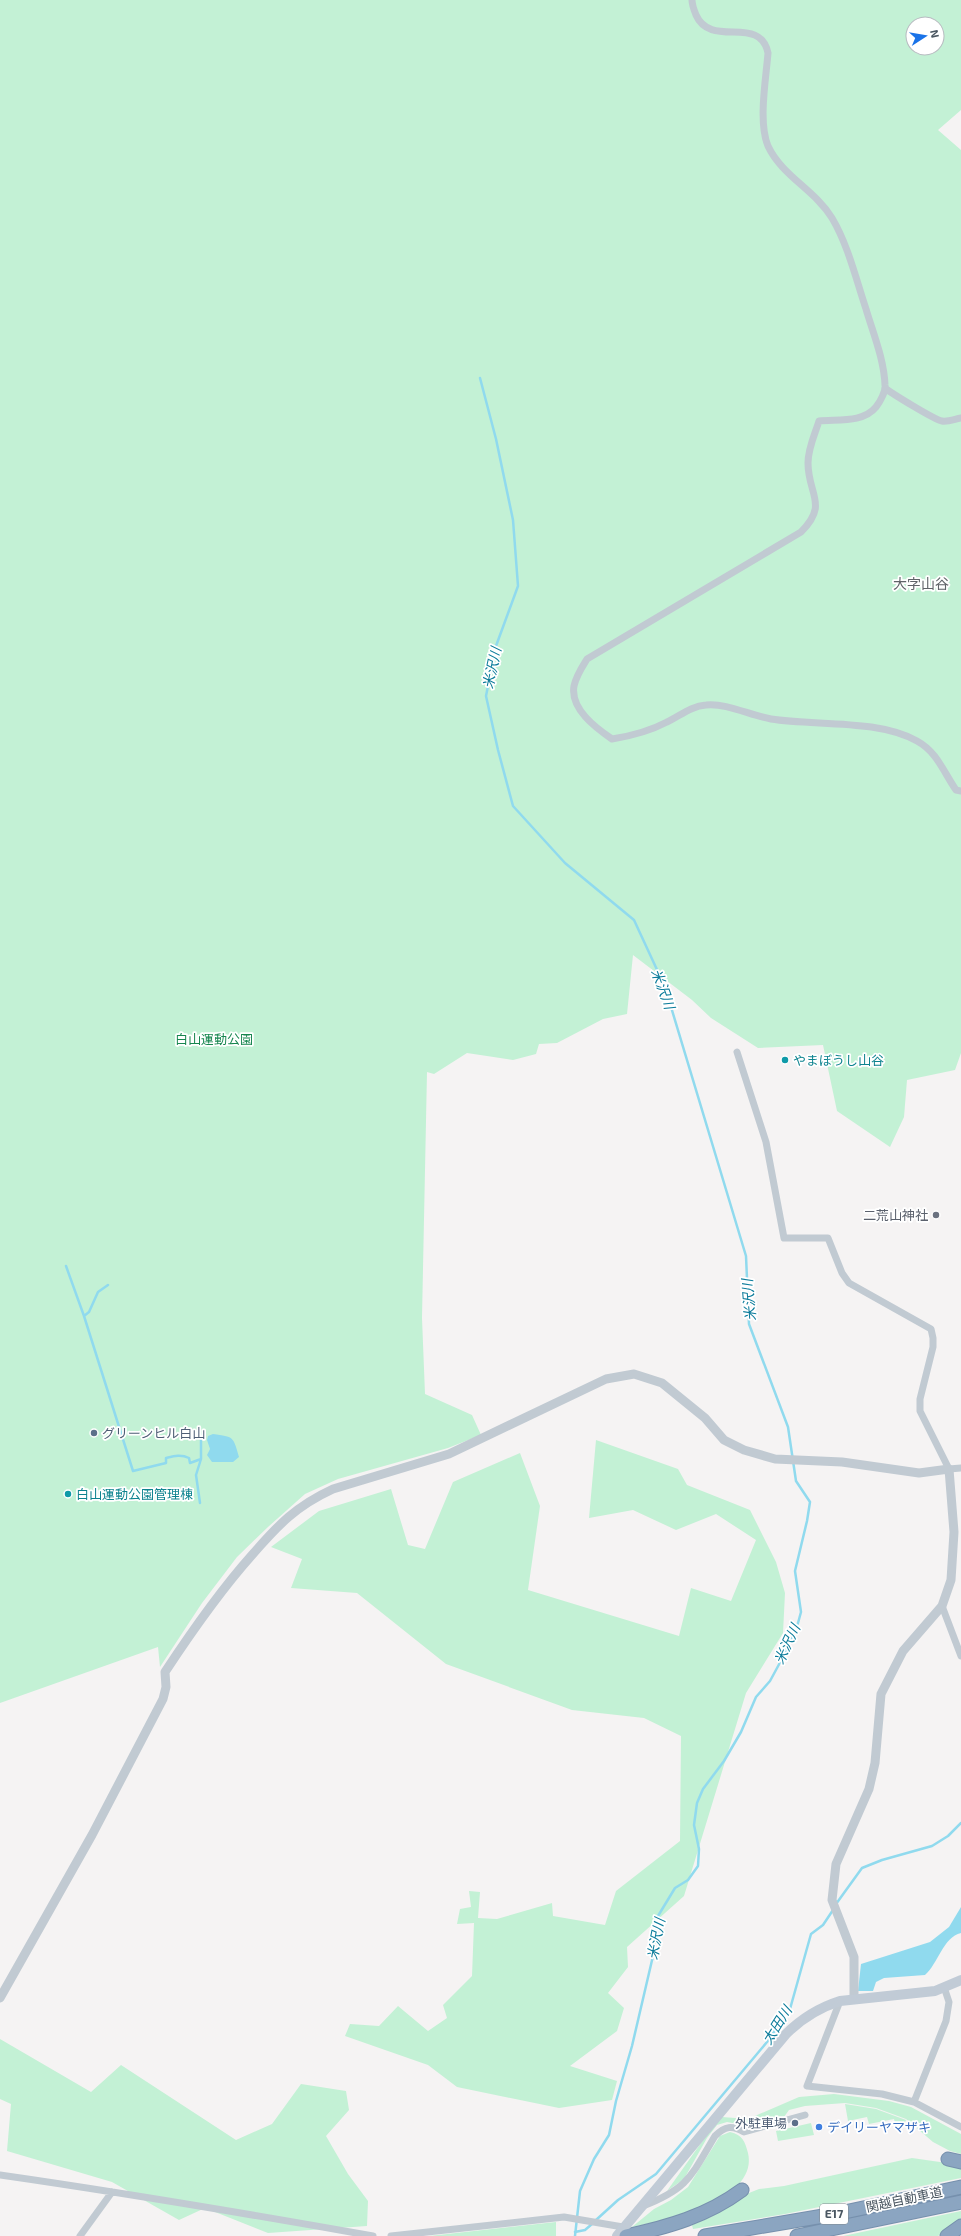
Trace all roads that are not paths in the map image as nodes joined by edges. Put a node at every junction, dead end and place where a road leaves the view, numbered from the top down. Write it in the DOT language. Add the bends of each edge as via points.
graph roads {
  1 [pos="692,0"];
  2 [pos="885,388"];
  3 [pos="961,418"];
  4 [pos="961,791"];
  5 [pos="737,1052"];
  6 [pos="961,1468"];
  7 [pos="949,1469"];
  8 [pos="942,1606"];
  9 [pos="961,1656"];
  10 [pos="961,1980"];
  11 [pos="944,1987"];
  12 [pos="0,1998"];
  13 [pos="854,1999"];
  14 [pos="840,2001"];
  15 [pos="914,2102"];
  16 [pos="805,2115"];
  17 [pos="961,2127"];
  18 [pos="948,2159"];
  19 [pos="961,2162"];
  20 [pos="0,2175"];
  21 [pos="961,2187"];
  22 [pos="742,2190"];
  23 [pos="112,2192"];
  24 [pos="961,2202"];
  25 [pos="643,2206"];
  26 [pos="961,2226"];
  27 [pos="625,2233"];
  28 [pos="80,2236"];
  29 [pos="373,2236"];
  30 [pos="391,2236"];
  31 [pos="616,2236"];
  32 [pos="705,2236"];
  33 [pos="797,2236"];
  34 [pos="947,2236"];
  1 -- 2 [label="street" via="698,19 707,28 720,33 758,35 766,43 768,53 764,128 768,146 779,164 832,218 844,243 879,350"];
  2 -- 3 [label="street" via="934,419 944,422"];
  2 -- 4 [label="street" via="877,407 867,415 852,419 819,421 808,461 815,510 812,520 801,532 587,659 574,688 581,712 612,739 633,735 667,723 695,707 707,705 728,707 770,719 896,732 917,741 937,756 956,790"];
  5 -- 7 [label="street" via="766,1142 784,1238 828,1238 842,1273 849,1283 931,1329 933,1347 920,1399 920,1412"];
  6 -- 7 [label="street"];
  7 -- 8 [label="street" via="954,1532 951,1580"];
  7 -- 12 [label="street" via="919,1473 842,1462 775,1459 744,1450 724,1440 705,1418 662,1383 634,1374 606,1379 449,1454 333,1489 315,1497 276,1527 223,1588 165,1672 166,1688 157,1711 92,1835"];
  8 -- 9 [label="street"];
  8 -- 13 [label="street" via="903,1651 881,1694 875,1762 869,1789 836,1864 832,1900 854,1958"];
  10 -- 11 [label="main road"];
  11 -- 13 [label="main road" via="935,1991"];
  11 -- 15 [label="street" via="949,2002 946,2021"];
  13 -- 14 [label="main road"];
  14 -- 15 [label="street" via="807,2086 882,2094"];
  14 -- 25 [label="main road" via="801,2018"];
  15 -- 17 [label="street"];
  16 -- 25 [label="street" via="744,2132 728,2127 721,2130 689,2180 668,2196"];
  18 -- 19 [label="highway"];
  20 -- 23 [label="street"];
  21 -- 32 [label="highway, 関越自動車道 / E17" via="835,2214"];
  22 -- 27 [label="highway" via="702,2214 682,2222"];
  23 -- 28 [label="street"];
  23 -- 29 [label="street" via="184,2202"];
  24 -- 33 [label="highway, 関越自動車道 / E17"];
  25 -- 27 [label="main road"];
  26 -- 34 [label="highway"];
  27 -- 30 [label="street" via="564,2217"];
  27 -- 31 [label="main road"];
}
